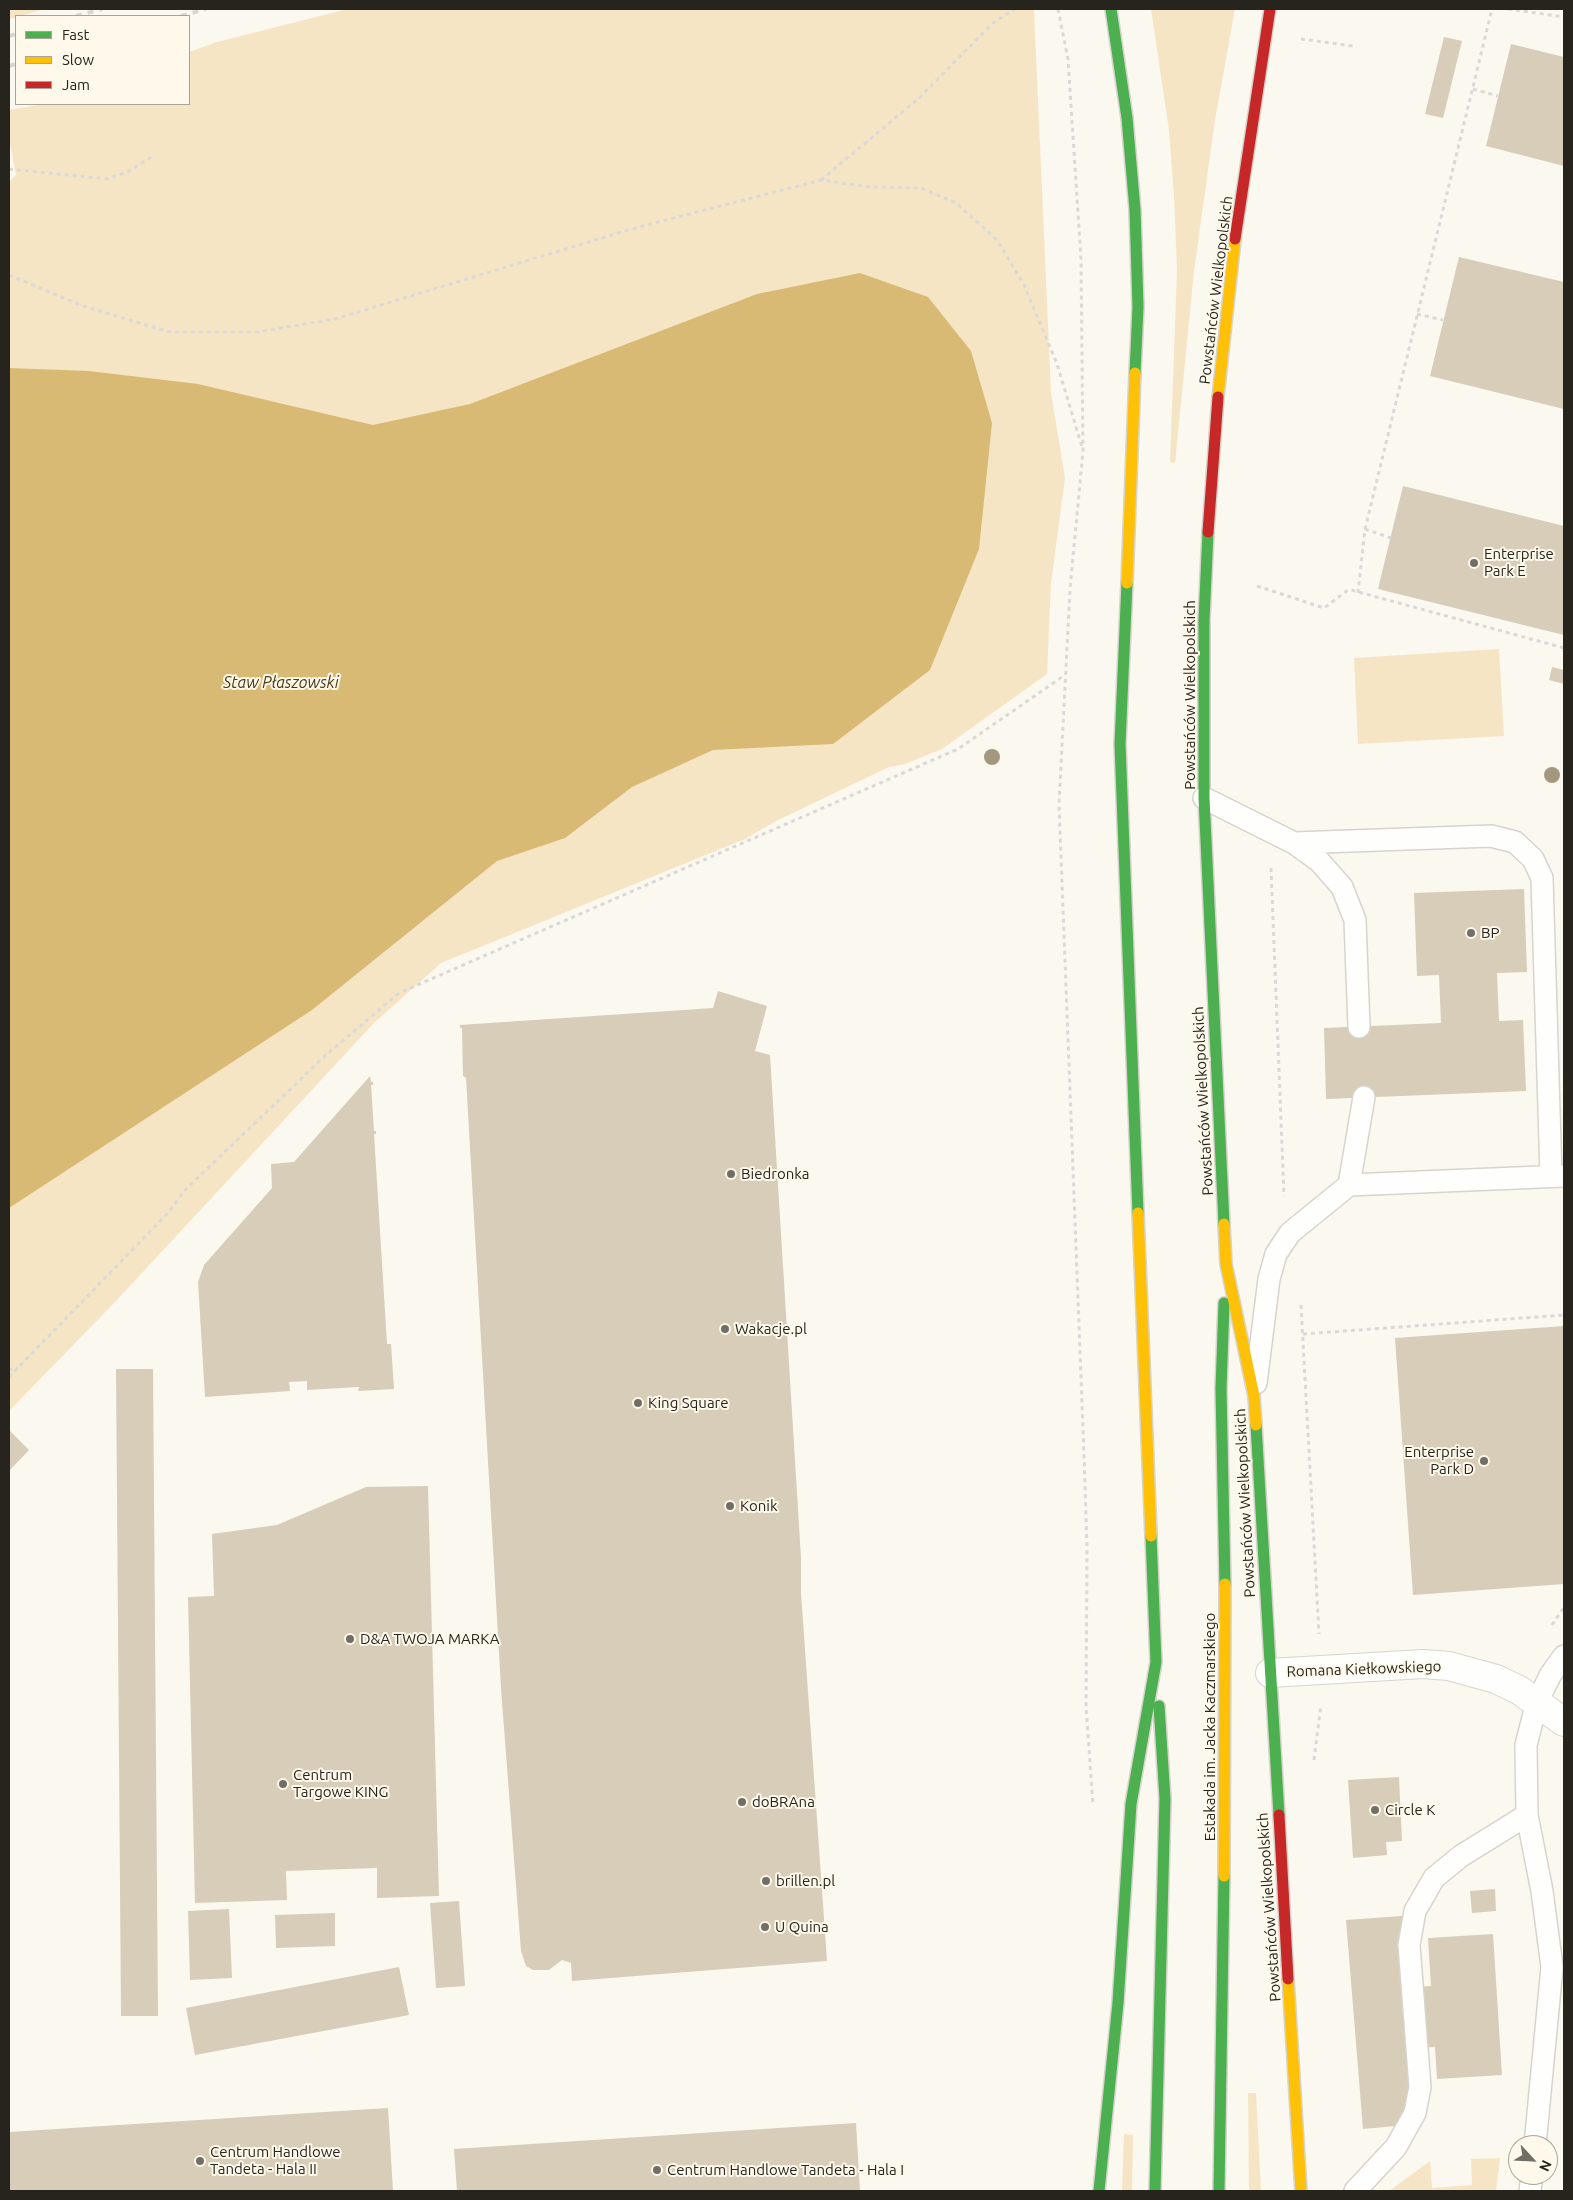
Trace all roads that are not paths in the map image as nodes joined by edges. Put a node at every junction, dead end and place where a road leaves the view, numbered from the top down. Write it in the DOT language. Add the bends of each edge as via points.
graph roads {
  1 [pos="1111,9"];
  2 [pos="1270,9"];
  3 [pos="1204,798"];
  4 [pos="1294,843"];
  5 [pos="1360,1027"];
  6 [pos="1364,1097"];
  7 [pos="1557,1176"];
  8 [pos="1348,1185"];
  9 [pos="1226,1264"];
  10 [pos="1254,1396"];
  11 [pos="1564,1656"];
  12 [pos="1156,1662"];
  13 [pos="1270,1673"];
  14 [pos="1537,1702"];
  15 [pos="1564,1722"];
  16 [pos="1527,1815"];
  17 [pos="1536,2135"];
  18 [pos="1099,2191"];
  19 [pos="1155,2191"];
  20 [pos="1219,2191"];
  21 [pos="1301,2191"];
  22 [pos="1355,2191"];
  1 -- 12 [label="main road" via="1128,118 1135,210 1137,287 1133,452 1120,744"];
  2 -- 3 [label="main road, Powstańców Wielkopolskich" via="1234,248 1213,442 1204,620"];
  3 -- 4 [label="lane"];
  3 -- 9 [label="main road, Powstańców Wielkopolskich"];
  4 -- 5 [label="lane" via="1319,861 1342,887 1355,920"];
  4 -- 7 [label="lane" via="1491,836 1515,842 1533,859 1542,878"];
  6 -- 8 [label="lane"];
  7 -- 8 [label="lane"];
  8 -- 10 [label="lane" via="1290,1233 1276,1254 1269,1279"];
  9 -- 10 [label="main road, Powstańców Wielkopolskich"];
  9 -- 20 [label="main road, Estakada im. Jacka Kaczmarskiego" via="1221,1389 1226,1748"];
  10 -- 13 [label="main road, Powstańców Wielkopolskich"];
  11 -- 14 [label="lane"];
  12 -- 18 [label="main road" via="1131,1804 1118,2003"];
  12 -- 19 [label="main road" via="1165,1799"];
  13 -- 14 [label="street, Romana Kiełkowskiego" via="1423,1664 1449,1666 1496,1679"];
  13 -- 21 [label="main road, Powstańców Wielkopolskich"];
  14 -- 15 [label="street, Romana Kiełkowskiego"];
  14 -- 16 [label="lane" via="1526,1745"];
  16 -- 17 [label="lane" via="1552,1967"];
  16 -- 22 [label="lane" via="1461,1856 1434,1878 1415,1911 1408,1945 1420,2086 1415,2113 1396,2147"];
}
